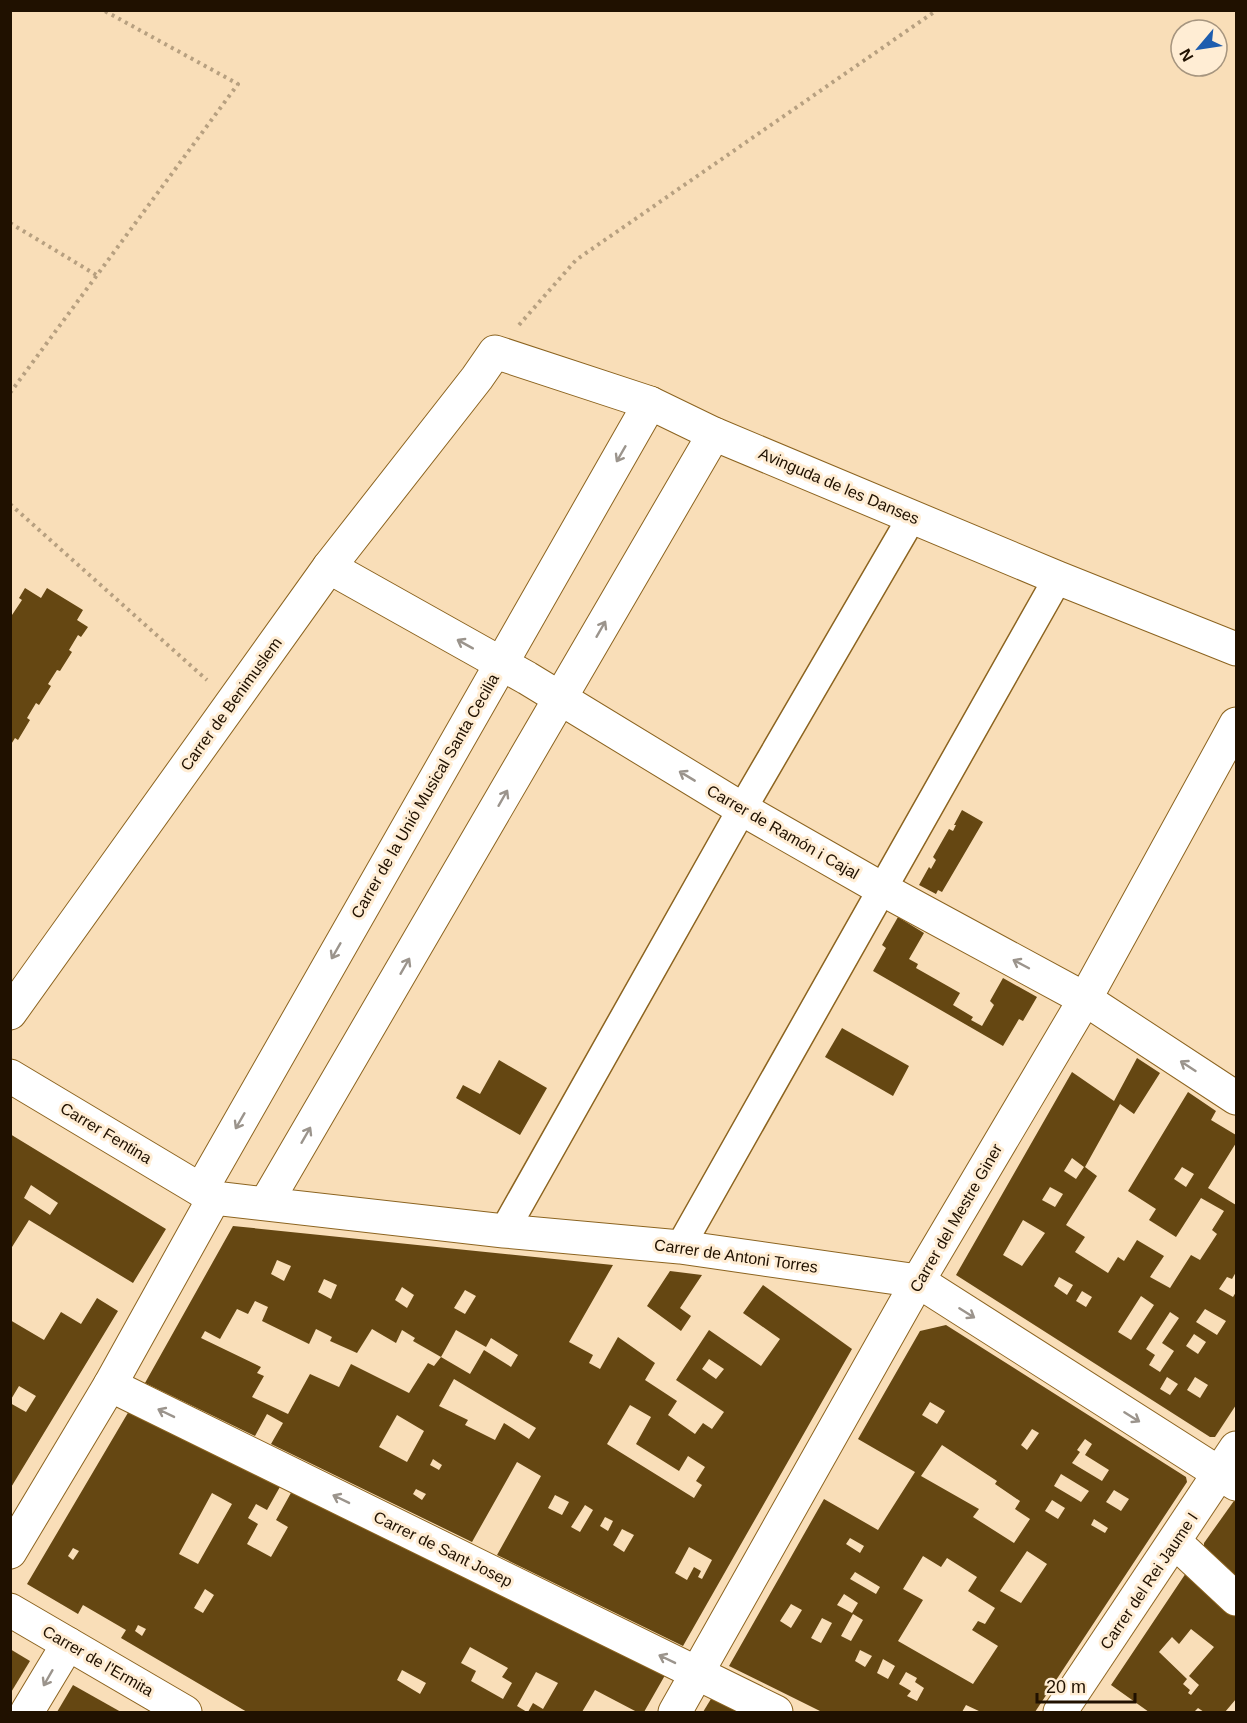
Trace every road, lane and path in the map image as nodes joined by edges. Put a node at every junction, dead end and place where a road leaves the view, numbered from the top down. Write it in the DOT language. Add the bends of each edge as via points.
graph roads {
  1 [pos="103,10"];
  2 [pos="937,10"];
  3 [pos="10,224"];
  4 [pos="99,276"];
  5 [pos="495,352"];
  6 [pos="10,393"];
  7 [pos="650,403"];
  8 [pos="714,434"];
  9 [pos="10,504"];
  10 [pos="912,517"];
  11 [pos="329,567"];
  12 [pos="1058,579"];
  13 [pos="1236,649"];
  14 [pos="500,663"];
  15 [pos="561,699"];
  16 [pos="232,702"];
  17 [pos="1236,724"];
  18 [pos="742,809"];
  19 [pos="882,889"];
  20 [pos="1085,999"];
  21 [pos="11,1011"];
  22 [pos="10,1076"];
  23 [pos="1236,1098"];
  24 [pos="207,1194"];
  25 [pos="266,1203"];
  26 [pos="504,1231"];
  27 [pos="680,1247"];
  28 [pos="918,1281"];
  29 [pos="110,1385"];
  30 [pos="1231,1469"];
  31 [pos="1175,1542"];
  32 [pos="10,1552"];
  33 [pos="1236,1599"];
  34 [pos="10,1610"];
  35 [pos="68,1644"];
  36 [pos="697,1674"];
  37 [pos="27,1713"];
  38 [pos="185,1713"];
  39 [pos="675,1713"];
  40 [pos="776,1713"];
  41 [pos="1060,1713"];
  1 -- 4 [label="path" via="238,84"];
  2 -- 5 [label="path" via="576,260"];
  3 -- 4 [label="path"];
  4 -- 6 [label="path"];
  5 -- 7 [label="street, Avinguda de les Danses"];
  5 -- 11 [label="street, Carrer de Benimuslem"];
  7 -- 8 [label="street, Avinguda de les Danses"];
  7 -- 14 [label="street, Carrer de la Unió Musical Santa Cecilia, one-way"];
  8 -- 10 [label="street, Avinguda de les Danses"];
  15 -- 8 [label="street, one-way"];
  9 -- 16 [label="path"];
  10 -- 12 [label="street, Avinguda de les Danses"];
  10 -- 18 [label="street"];
  14 -- 11 [label="street, Carrer de Ramón i Cajal, one-way"];
  11 -- 16 [label="street, Carrer de Benimuslem"];
  12 -- 13 [label="street, Avinguda de les Danses"];
  12 -- 19 [label="street"];
  14 -- 15 [label="street, Carrer de Ramón i Cajal"];
  14 -- 24 [label="street, Carrer de la Unió Musical Santa Cecilia, one-way"];
  18 -- 15 [label="street, Carrer de Ramón i Cajal, one-way"];
  25 -- 15 [label="street, one-way"];
  16 -- 21 [label="street, Carrer de Benimuslem"];
  17 -- 20 [label="street, Carrer del Mestre Giner"];
  18 -- 19 [label="street, Carrer de Ramón i Cajal"];
  18 -- 26 [label="street"];
  20 -- 19 [label="street, Carrer de Ramón i Cajal, one-way"];
  19 -- 27 [label="street"];
  23 -- 20 [label="street, Carrer de Ramón i Cajal, one-way"];
  20 -- 28 [label="street, Carrer del Mestre Giner"];
  22 -- 24 [label="street, Carrer Fentina"];
  24 -- 25 [label="street, Carrer de Antoni Torres"];
  24 -- 29 [label="street, Carrer de la Unió Musical Santa Cecilia"];
  25 -- 26 [label="street, Carrer de Antoni Torres"];
  26 -- 27 [label="street, Carrer de Antoni Torres"];
  27 -- 28 [label="street, Carrer de Antoni Torres"];
  28 -- 30 [label="street, Carrer de Antoni Torres, one-way"];
  28 -- 36 [label="street, Carrer del Mestre Giner"];
  29 -- 32 [label="street, Carrer de la Unió Musical Santa Cecilia"];
  36 -- 29 [label="street, Carrer de Sant Josep, one-way"];
  30 -- 31 [label="street, Carrer del Rei Jaume I"];
  31 -- 33 [label="street"];
  31 -- 41 [label="street, Carrer del Rei Jaume I"];
  34 -- 35 [label="street, Carrer de l'Ermita"];
  35 -- 37 [label="street, one-way"];
  35 -- 38 [label="street, Carrer de l'Ermita"];
  36 -- 39 [label="street, Carrer del Mestre Giner"];
  36 -- 40 [label="street, Carrer de Sant Josep"];
}
